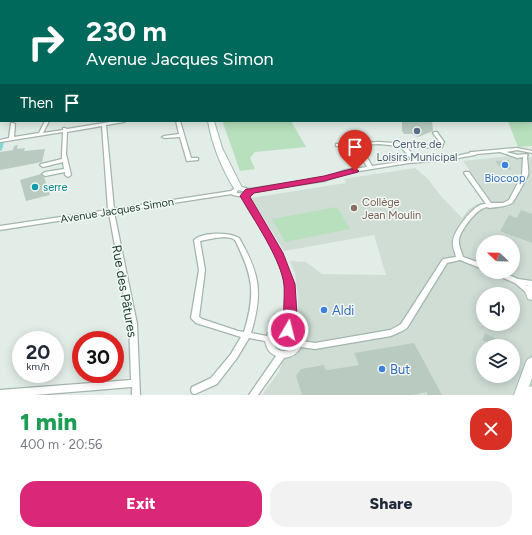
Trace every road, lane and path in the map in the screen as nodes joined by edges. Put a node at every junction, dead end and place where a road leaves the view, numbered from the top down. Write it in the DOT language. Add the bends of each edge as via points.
graph roads {
  1 [pos="46,122"];
  2 [pos="117,122"];
  3 [pos="178,122"];
  4 [pos="211,122"];
  5 [pos="13,124"];
  6 [pos="104,124"];
  7 [pos="65,129"];
  8 [pos="41,133"];
  9 [pos="436,133"];
  10 [pos="182,135"];
  11 [pos="164,137"];
  12 [pos="8,139"];
  13 [pos="0,141"];
  14 [pos="338,145"];
  15 [pos="357,145"];
  16 [pos="402,145"];
  17 [pos="523,150"];
  18 [pos="532,152"];
  19 [pos="513,153"];
  20 [pos="528,155"];
  21 [pos="196,159"];
  22 [pos="65,160"];
  23 [pos="415,162"];
  24 [pos="525,164"];
  25 [pos="43,165"];
  26 [pos="370,168"];
  27 [pos="467,173"];
  28 [pos="45,174"];
  29 [pos="236,190"];
  30 [pos="247,194"];
  31 [pos="490,206"];
  32 [pos="111,211"];
  33 [pos="0,228"];
  34 [pos="460,258"];
  35 [pos="476,264"];
  36 [pos="512,279"];
  37 [pos="517,281"];
  38 [pos="532,289"];
  39 [pos="288,330"];
  40 [pos="247,335"];
  41 [pos="269,339"];
  42 [pos="299,344"];
  43 [pos="281,355"];
  44 [pos="532,362"];
  45 [pos="136,383"];
  46 [pos="195,390"];
  47 [pos="532,391"];
  48 [pos="0,394"];
  49 [pos="136,395"];
  50 [pos="253,395"];
  51 [pos="520,395"];
  52 [pos="531,395"];
  1 -- 8 [label="street"];
  2 -- 6 [label="street"];
  3 -- 10 [label="street"];
  4 -- 29 [label="street" via="214,140"];
  5 -- 12 [label="street"];
  6 -- 7 [label="street"];
  6 -- 32 [label="street, Rue des Pâtures"];
  7 -- 8 [label="street"];
  7 -- 22 [label="street"];
  8 -- 12 [label="street"];
  9 -- 16 [label="street" via="441,140 440,146"];
  10 -- 11 [label="street"];
  10 -- 21 [label="street" via="189,160"];
  12 -- 13 [label="street"];
  14 -- 15 [label="street"];
  15 -- 16 [label="street"];
  15 -- 26 [label="street"];
  16 -- 23 [label="street"];
  17 -- 18 [label="street"];
  17 -- 19 [label="street" via="514,148"];
  17 -- 20 [label="street"];
  19 -- 20 [label="street"];
  19 -- 23 [label="street" via="475,154"];
  19 -- 24 [label="street"];
  20 -- 24 [label="street"];
  22 -- 25 [label="street"];
  22 -- 28 [label="street" via="68,172"];
  23 -- 26 [label="street"];
  24 -- 31 [label="street" via="524,177 511,201"];
  26 -- 30 [label="street"];
  27 -- 31 [label="street"];
  29 -- 30 [label="street"];
  29 -- 32 [label="street, Avenue Jacques Simon"];
  30 -- 39 [label="street" via="280,257 290,284 291,315"];
  31 -- 34 [label="street" via="474,211 456,239"];
  32 -- 33 [label="street, Avenue Jacques Simon"];
  32 -- 45 [label="street, Rue des Pâtures" via="133,324"];
  34 -- 35 [label="street"];
  34 -- 42 [label="street" via="445,261 404,326 399,329 391,333 315,346"];
  36 -- 37 [label="street"];
  37 -- 38 [label="street"];
  37 -- 38 [label="street"];
  39 -- 41 [label="street" via="274,332"];
  39 -- 42 [label="street" via="296,336"];
  40 -- 40 [label="street" via="195,318 202,270 196,240 234,236 248,257 253,270 256,293 253,318"];
  40 -- 41 [label="street"];
  40 -- 46 [label="street" via="214,381"];
  41 -- 43 [label="street" via="268,343 272,350"];
  42 -- 43 [label="street" via="295,351"];
  43 -- 50 [label="street"];
  44 -- 51 [label="street"];
  45 -- 48 [label="street"];
  45 -- 49 [label="street, Rue des Pâtures"];
  47 -- 52 [label="street"];
}
